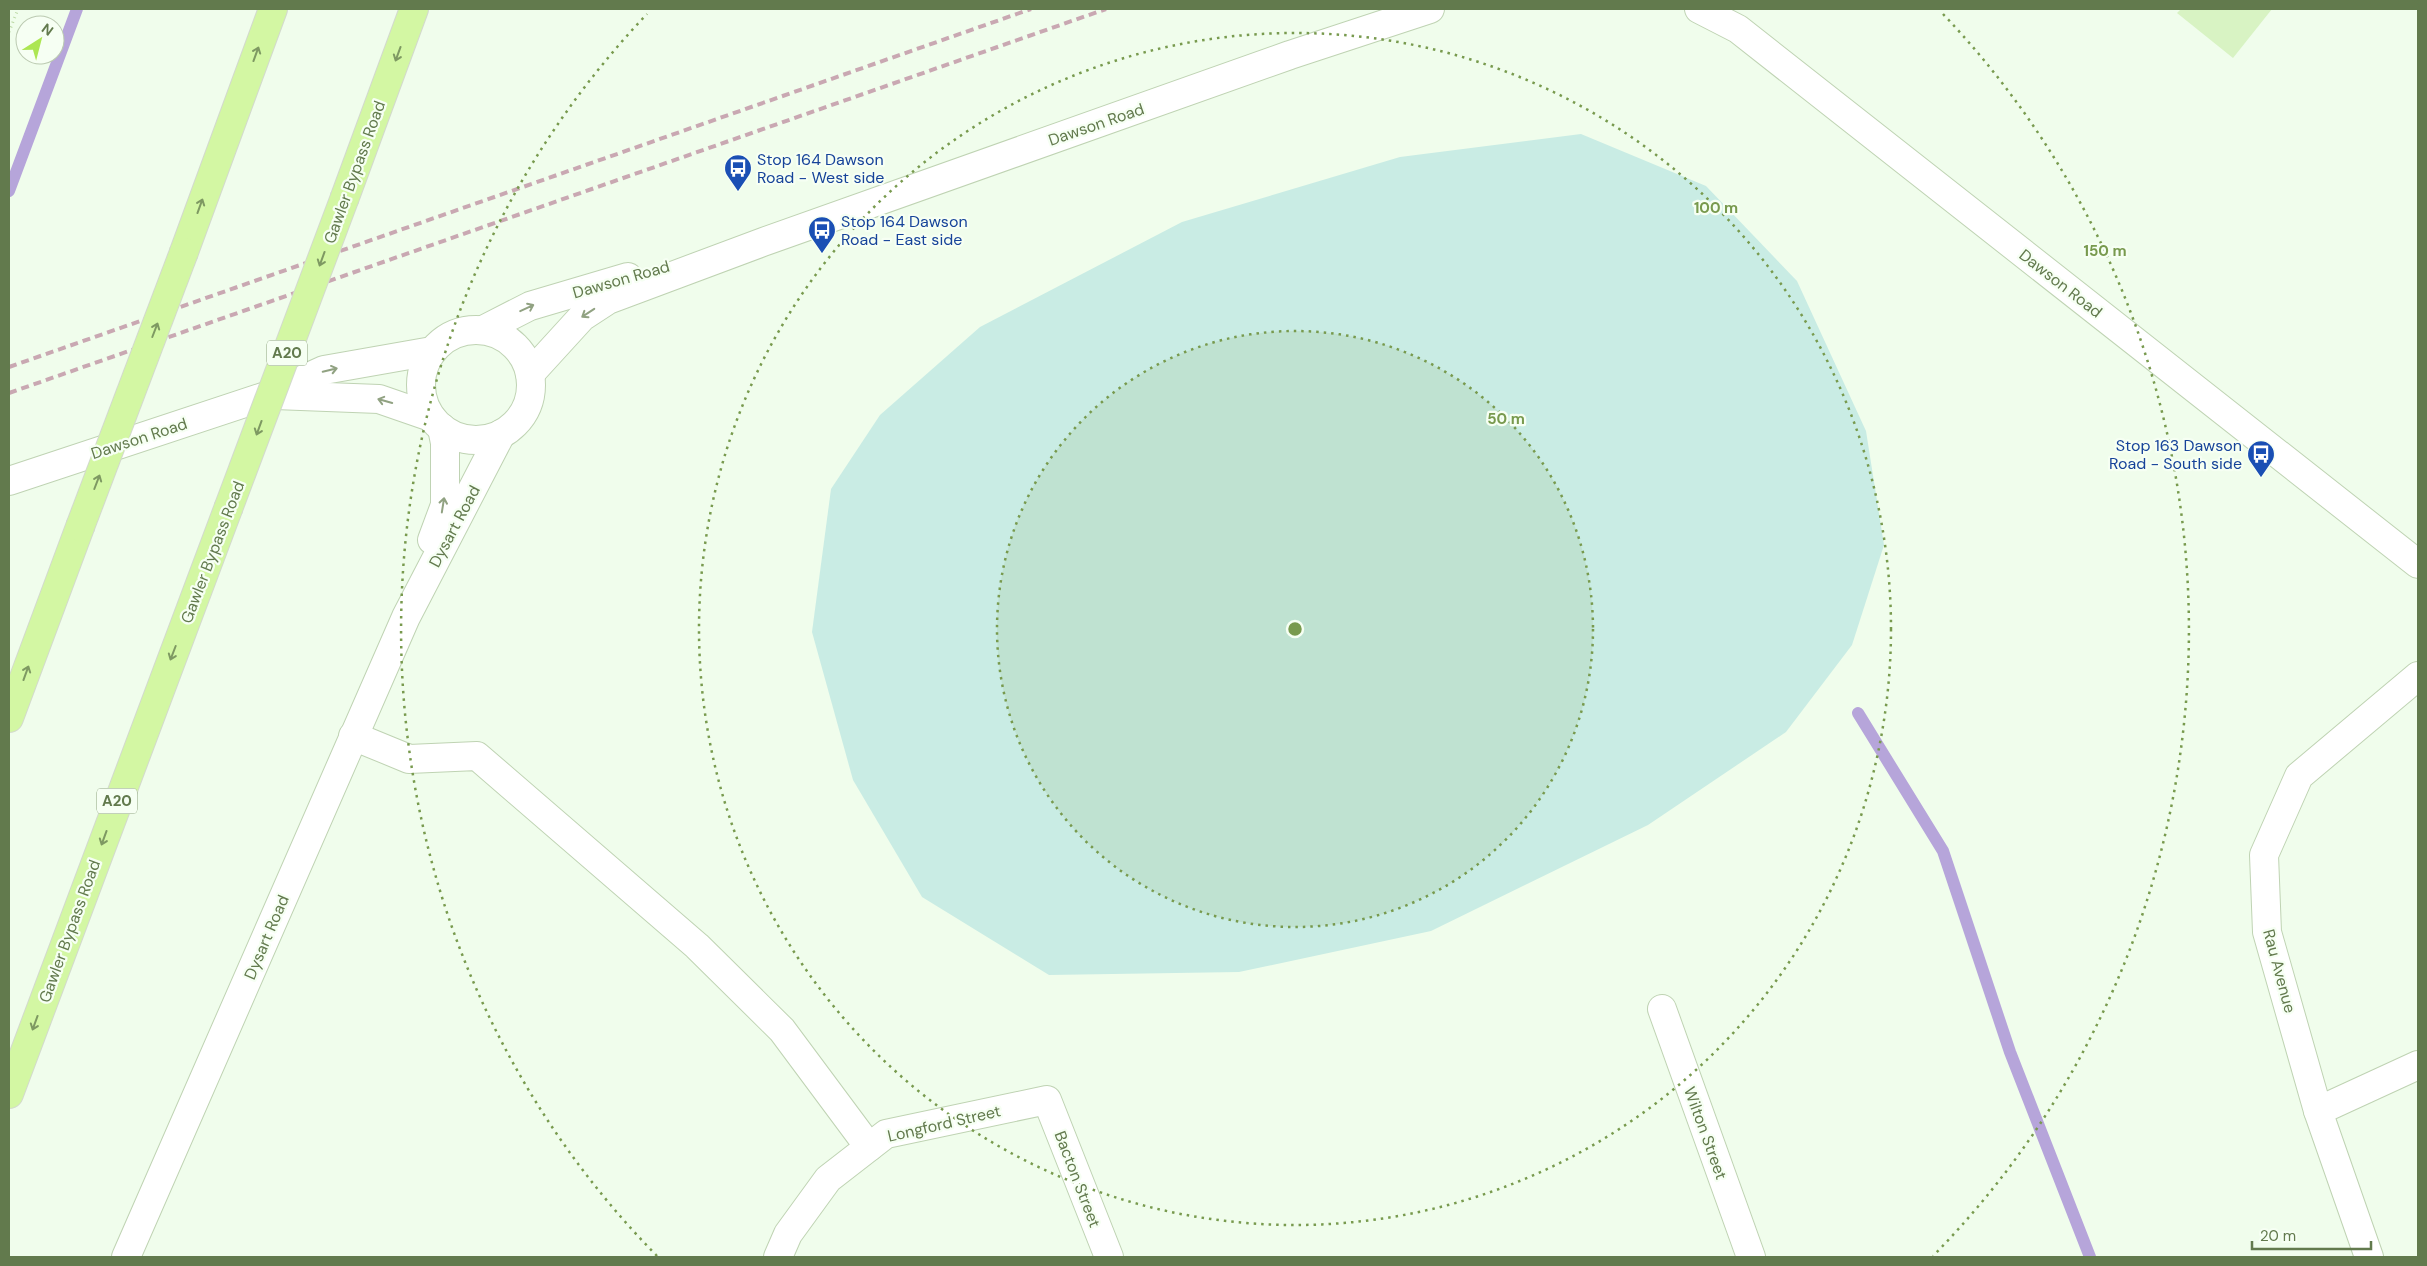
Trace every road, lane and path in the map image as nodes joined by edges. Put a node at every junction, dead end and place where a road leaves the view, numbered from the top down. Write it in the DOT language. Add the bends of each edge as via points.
graph roads {
  1 [pos="18,9"];
  2 [pos="273,9"];
  3 [pos="414,9"];
  4 [pos="1430,9"];
  5 [pos="1699,9"];
  6 [pos="9,32"];
  7 [pos="763,242"];
  8 [pos="484,330"];
  9 [pos="432,351"];
  10 [pos="530,374"];
  11 [pos="268,395"];
  12 [pos="436,423"];
  13 [pos="501,434"];
  14 [pos="9,481"];
  15 [pos="2418,564"];
  16 [pos="406,617"];
  17 [pos="2418,676"];
  18 [pos="9,718"];
  19 [pos="353,736"];
  20 [pos="1662,1009"];
  21 [pos="2418,1065"];
  22 [pos="9,1094"];
  23 [pos="1047,1100"];
  24 [pos="2318,1111"];
  25 [pos="869,1147"];
  26 [pos="126,1257"];
  27 [pos="778,1257"];
  28 [pos="1109,1257"];
  29 [pos="1751,1257"];
  30 [pos="2369,1257"];
  1 -- 6 [label="path"];
  18 -- 2 [label="highway, one-way, bridge"];
  3 -- 22 [label="highway, Gawler Bypass Road / A20, one-way, bridge"];
  4 -- 7 [label="street, Dawson Road" via="1290,55"];
  5 -- 15 [label="street, Dawson Road" via="1738,29"];
  8 -- 7 [label="street, Dawson Road, one-way" via="530,306 663,266"];
  7 -- 10 [label="street, Dawson Road, one-way" via="608,300 582,317"];
  8 -- 9 [label="street" via="457,333"];
  8 -- 10 [label="street" via="502,336 515,347"];
  11 -- 9 [label="street, Dawson Road, one-way" via="324,370"];
  9 -- 12 [label="street" via="422,370 420,389 422,400"];
  10 -- 13 [label="street" via="530,393 524,412 512,427"];
  12 -- 11 [label="street, Dawson Road, one-way" via="379,399"];
  11 -- 14 [label="street, Dawson Road"];
  12 -- 13 [label="street" via="459,438 483,440"];
  16 -- 12 [label="street, Dysart Road, one-way" via="445,506 445,443"];
  13 -- 16 [label="street, Dysart Road"];
  16 -- 19 [label="street, Dysart Road"];
  17 -- 24 [label="street, Rau Avenue" via="2299,776 2264,854 2267,932"];
  19 -- 25 [label="street" via="410,759 477,756 697,946 782,1030"];
  19 -- 26 [label="street, Dysart Road"];
  20 -- 29 [label="street, Wilton Street"];
  21 -- 24 [label="street"];
  23 -- 25 [label="street, Longford Street" via="886,1134"];
  23 -- 28 [label="street, Bacton Street"];
  24 -- 30 [label="street, Rau Avenue"];
  25 -- 27 [label="street, Longford Street" via="828,1179 788,1234"];
}
